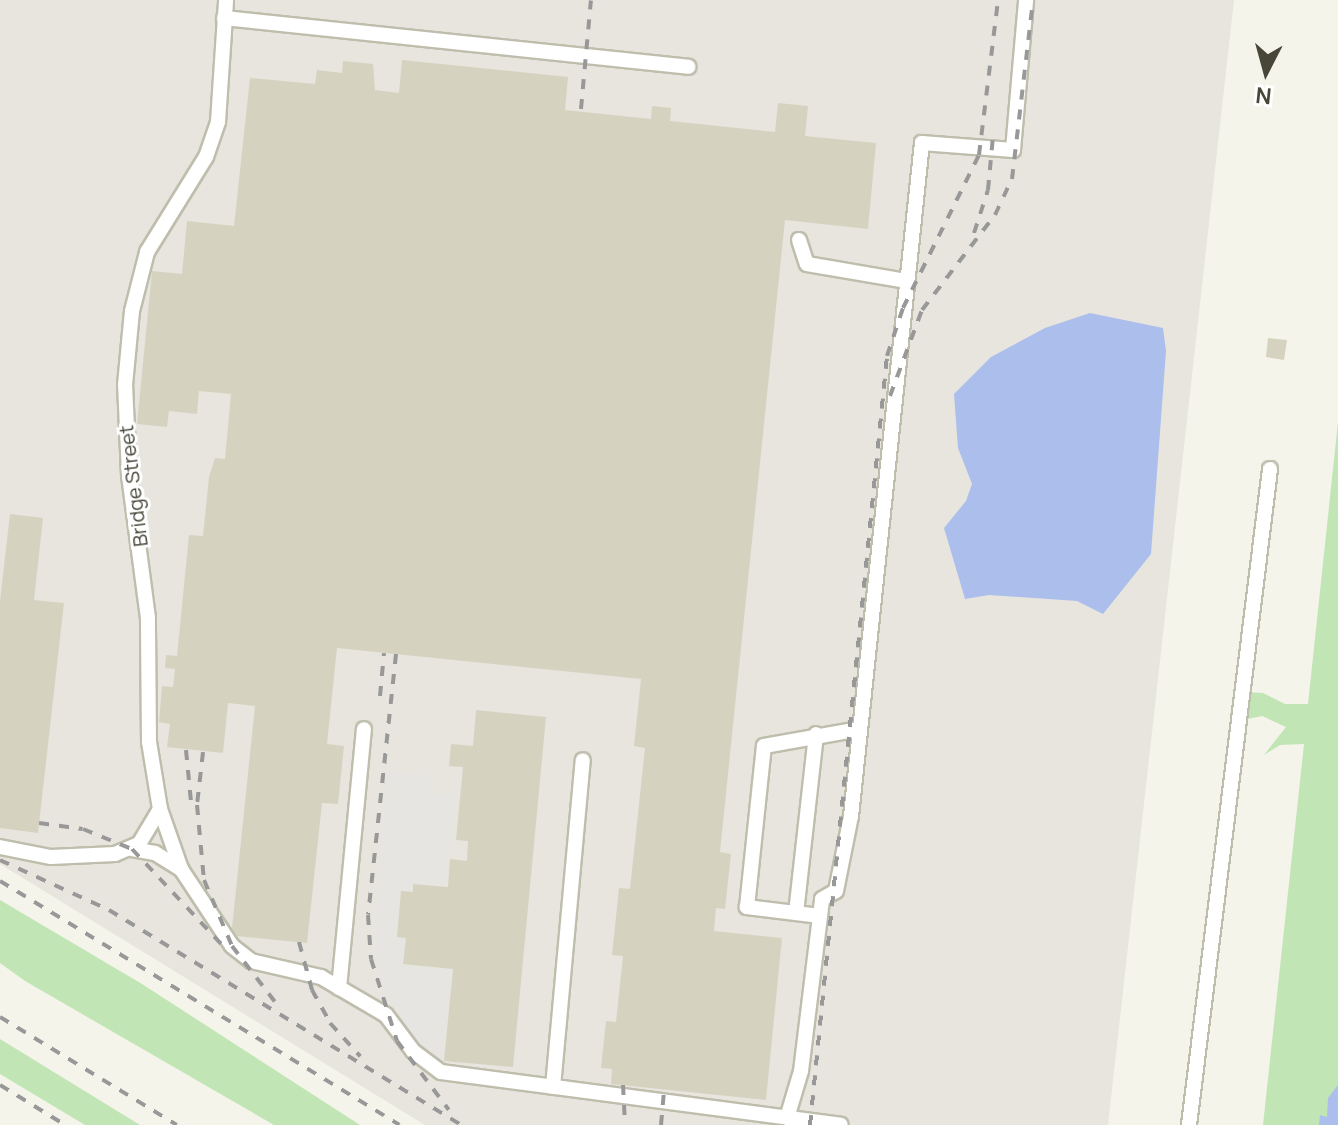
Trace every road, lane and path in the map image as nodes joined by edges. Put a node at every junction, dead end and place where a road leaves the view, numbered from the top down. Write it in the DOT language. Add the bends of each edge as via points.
graph roads {
  1 [pos="226,0"];
  2 [pos="1026,0"];
  3 [pos="224,18"];
  4 [pos="688,67"];
  5 [pos="799,240"];
  6 [pos="906,281"];
  7 [pos="1270,469"];
  8 [pos="364,729"];
  9 [pos="859,729"];
  10 [pos="816,734"];
  11 [pos="583,760"];
  12 [pos="160,809"];
  13 [pos="0,847"];
  14 [pos="132,849"];
  15 [pos="181,869"];
  16 [pos="796,913"];
  17 [pos="820,916"];
  18 [pos="339,988"];
  19 [pos="553,1087"];
  20 [pos="787,1118"];
  21 [pos="841,1125"];
  22 [pos="1189,1125"];
  1 -- 3 [label="lane, Bridge Street"];
  2 -- 6 [label="lane" via="1013,150 922,143"];
  3 -- 4 [label="lane"];
  3 -- 12 [label="lane, Bridge Street" via="218,122 206,157 147,252 132,311 125,385 129,475 148,618 149,742"];
  5 -- 6 [label="lane" via="807,264"];
  6 -- 9 [label="lane"];
  7 -- 22 [label="lane"];
  8 -- 18 [label="lane"];
  9 -- 10 [label="lane"];
  9 -- 17 [label="lane" via="851,816 836,891 822,899"];
  10 -- 16 [label="lane"];
  10 -- 16 [label="lane" via="764,746 747,907"];
  11 -- 19 [label="lane"];
  12 -- 14 [label="lane" via="148,834"];
  12 -- 15 [label="lane, Bridge Street"];
  13 -- 14 [label="lane" via="74,857"];
  14 -- 15 [label="lane" via="155,853"];
  15 -- 18 [label="lane, Bridge Street" via="232,946 251,961 321,977"];
  16 -- 17 [label="lane"];
  17 -- 20 [label="lane" via="801,1071"];
  18 -- 19 [label="lane, Bridge Street" via="386,1015 413,1051 441,1072"];
  19 -- 20 [label="lane, Bridge Street"];
  20 -- 21 [label="lane, Bridge Street"];
}
